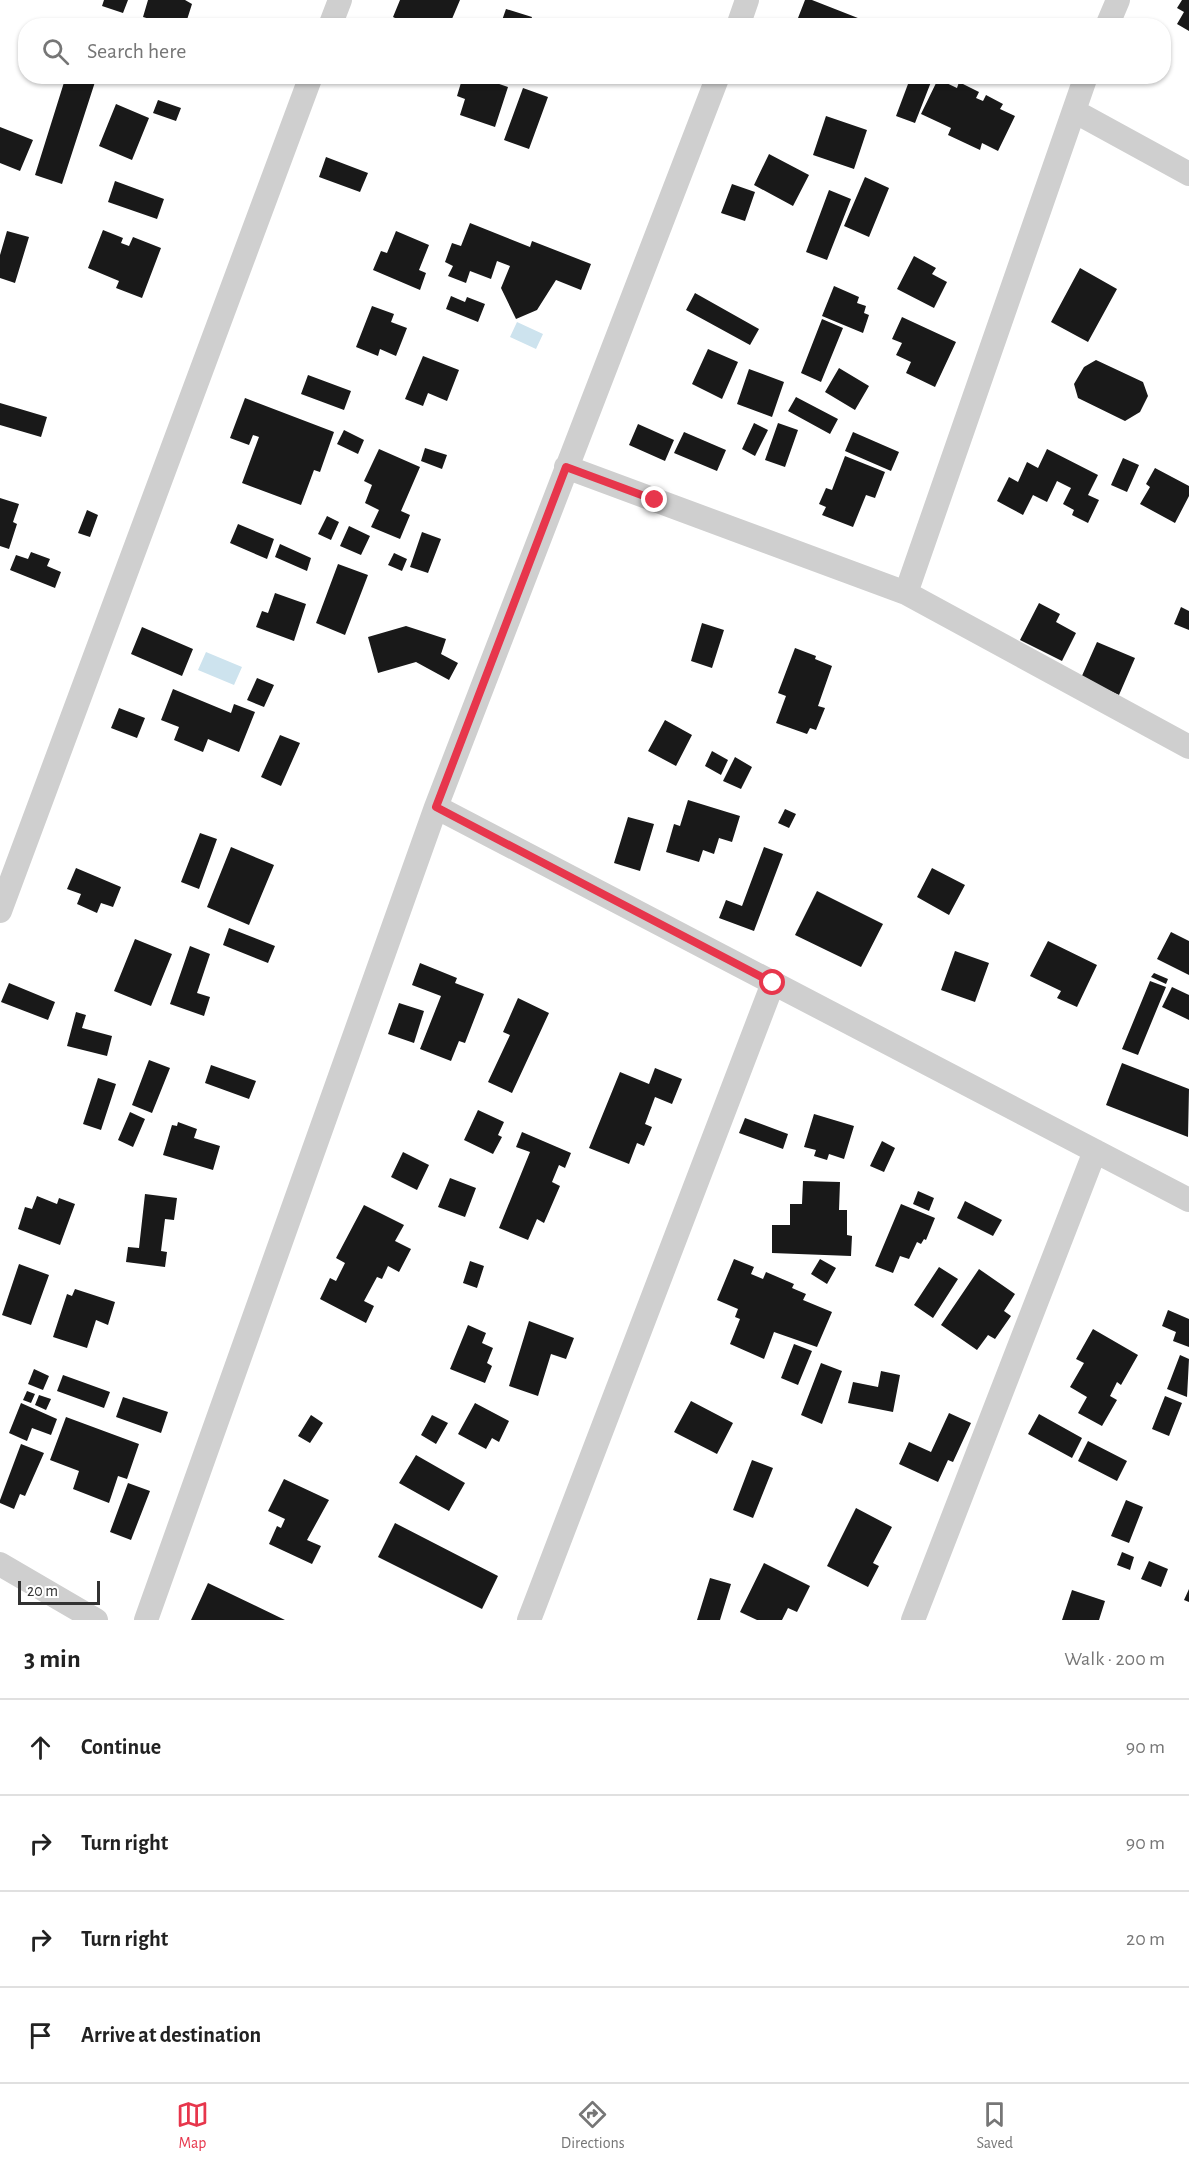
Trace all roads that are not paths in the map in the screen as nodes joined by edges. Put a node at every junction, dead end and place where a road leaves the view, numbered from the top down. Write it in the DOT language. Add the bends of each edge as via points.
graph roads {
  1 [pos="340,0"];
  2 [pos="747,0"];
  3 [pos="1118,0"];
  4 [pos="333,18"];
  5 [pos="741,18"];
  6 [pos="1110,18"];
  7 [pos="308,84"];
  8 [pos="715,84"];
  9 [pos="1083,84"];
  10 [pos="1074,111"];
  11 [pos="1189,174"];
  12 [pos="566,467"];
  13 [pos="906,593"];
  14 [pos="1189,747"];
  15 [pos="436,807"];
  16 [pos="0,911"];
  17 [pos="773,983"];
  18 [pos="1095,1151"];
  19 [pos="1189,1200"];
  20 [pos="0,1564"];
  21 [pos="96,1620"];
  22 [pos="146,1620"];
  23 [pos="529,1620"];
  24 [pos="913,1620"];
  1 -- 4 [label="street"];
  2 -- 5 [label="street"];
  3 -- 6 [label="street"];
  7 -- 16 [label="street"];
  8 -- 12 [label="street"];
  9 -- 10 [label="street"];
  10 -- 11 [label="street"];
  10 -- 13 [label="street"];
  12 -- 13 [label="street"];
  12 -- 15 [label="street"];
  13 -- 14 [label="street"];
  15 -- 17 [label="street"];
  15 -- 22 [label="street"];
  17 -- 18 [label="street"];
  17 -- 23 [label="street"];
  18 -- 19 [label="street"];
  18 -- 24 [label="street"];
  20 -- 21 [label="street"];
}
